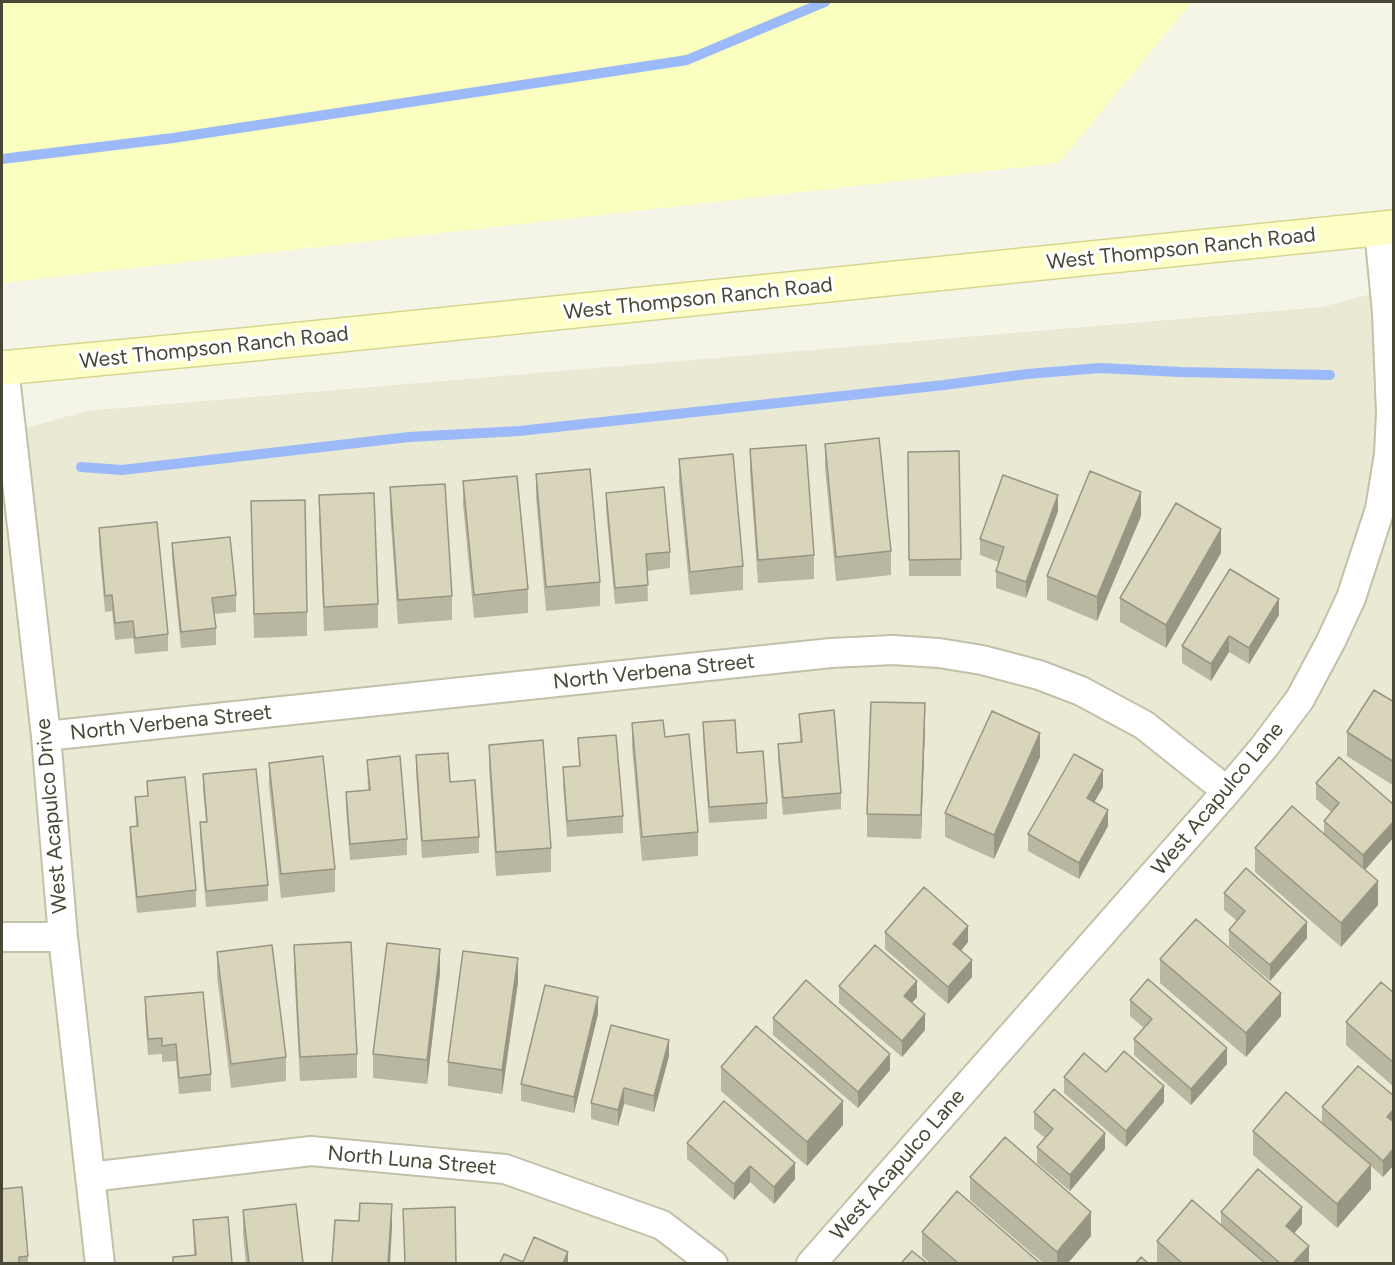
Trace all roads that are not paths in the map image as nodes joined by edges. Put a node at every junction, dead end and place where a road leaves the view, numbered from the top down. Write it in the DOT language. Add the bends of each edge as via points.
graph roads {
  1 [pos="1386,228"];
  2 [pos="3,368"];
  3 [pos="1387,510"];
  4 [pos="46,736"];
  5 [pos="1227,791"];
  6 [pos="2,937"];
  7 [pos="63,937"];
  8 [pos="90,1177"];
  9 [pos="100,1263"];
  10 [pos="713,1263"];
  11 [pos="811,1263"];
  1 -- 2 [label="main road, West Thompson Ranch Road"];
  1 -- 3 [label="street, West Acapulco Lane" via="1391,413"];
  2 -- 4 [label="street, West Acapulco Drive"];
  3 -- 5 [label="street, West Acapulco Lane" via="1351,598 1300,699"];
  4 -- 5 [label="street, North Verbena Street" via="831,653 893,650 982,660 1081,691 1144,725"];
  4 -- 7 [label="street, West Acapulco Drive"];
  5 -- 11 [label="street, West Acapulco Lane"];
  6 -- 7 [label="street"];
  7 -- 8 [label="street, West Acapulco Drive"];
  8 -- 9 [label="street, West Acapulco Drive"];
  8 -- 10 [label="street, North Luna Street" via="311,1151 505,1169 662,1225"];
}
